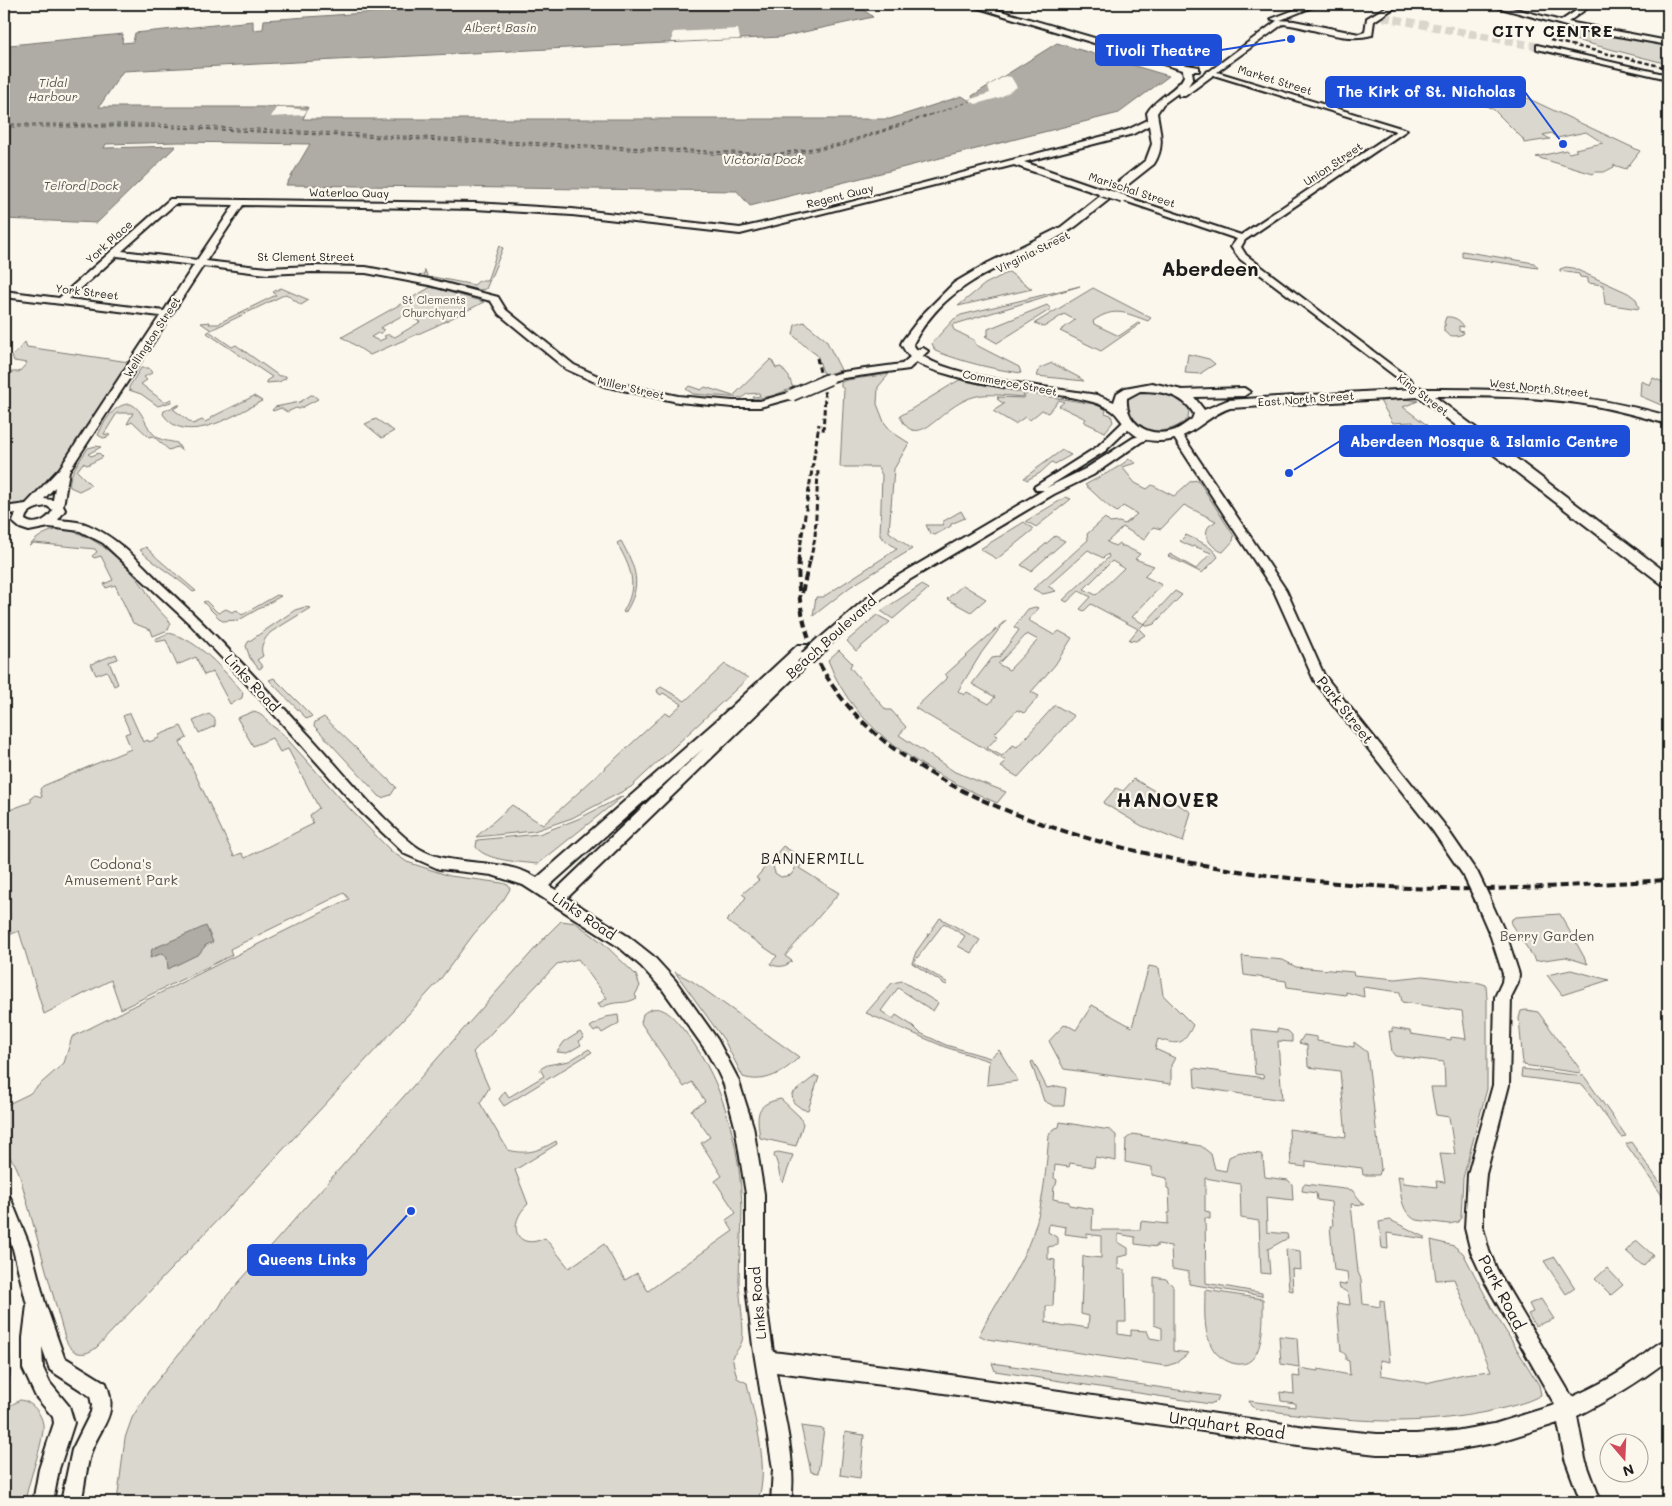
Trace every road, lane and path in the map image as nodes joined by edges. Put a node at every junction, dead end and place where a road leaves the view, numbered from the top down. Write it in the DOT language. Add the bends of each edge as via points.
graph roads {
  1 [pos="969,4"];
  2 [pos="985,4"];
  3 [pos="1316,4"];
  4 [pos="1590,4"];
  5 [pos="1493,5"];
  6 [pos="1394,7"];
  7 [pos="1290,13"];
  8 [pos="1373,17"];
  9 [pos="1383,17"];
  10 [pos="1562,23"];
  11 [pos="1306,25"];
  12 [pos="1668,43"];
  13 [pos="1186,68"];
  14 [pos="1204,71"];
  15 [pos="1668,72"];
  16 [pos="1668,77"];
  17 [pos="1153,122"];
  18 [pos="1403,130"];
  19 [pos="1014,162"];
  20 [pos="172,201"];
  21 [pos="240,202"];
  22 [pos="526,209"];
  23 [pos="1242,238"];
  24 [pos="114,253"];
  25 [pos="200,264"];
  26 [pos="4,294"];
  27 [pos="495,299"];
  28 [pos="61,301"];
  29 [pos="167,314"];
  30 [pos="908,344"];
  31 [pos="920,353"];
  32 [pos="1407,382"];
  33 [pos="1254,392"];
  34 [pos="1420,392"];
  35 [pos="1124,393"];
  36 [pos="1179,394"];
  37 [pos="1537,396"];
  38 [pos="1121,411"];
  39 [pos="1668,412"];
  40 [pos="1668,420"];
  41 [pos="1197,422"];
  42 [pos="1128,423"];
  43 [pos="1177,435"];
  44 [pos="1149,436"];
  45 [pos="64,471"];
  46 [pos="57,506"];
  47 [pos="28,507"];
  48 [pos="4,511"];
  49 [pos="4,518"];
  50 [pos="19,522"];
  51 [pos="47,523"];
  52 [pos="83,527"];
  53 [pos="1668,581"];
  54 [pos="821,639"];
  55 [pos="805,653"];
  56 [pos="538,886"];
  57 [pos="557,898"];
  58 [pos="1510,983"];
  59 [pos="4,1202"];
  60 [pos="36,1303"];
  61 [pos="1668,1348"];
  62 [pos="765,1361"];
  63 [pos="1565,1412"];
  64 [pos="43,1502"];
  65 [pos="71,1502"];
  66 [pos="781,1502"];
  67 [pos="1591,1502"];
  1 -- 13 [label="main road, Market Street"];
  2 -- 14 [label="main road, Market Street"];
  3 -- 7 [label="street"];
  4 -- 10 [label="street"];
  5 -- 10 [label="street"];
  6 -- 8 [label="street"];
  7 -- 11 [label="street"];
  7 -- 14 [label="street" via="1266,25"];
  8 -- 9 [label="street"];
  8 -- 11 [label="street" via="1369,23 1370,31 1359,36"];
  10 -- 12 [label="street"];
  11 -- 14 [label="street" via="1282,22"];
  13 -- 14 [label="main road, Market Street"];
  13 -- 17 [label="main road" via="1189,74 1187,81 1154,109"];
  14 -- 18 [label="street, Market Street"];
  14 -- 31 [label="main road, Virginia Street" via="1165,108 1161,116 1167,148 1160,162 1071,235 982,277 962,291 925,335"];
  15 -- 16 [label="street" via="1542,45"];
  17 -- 19 [label="street, Regent Quay" via="1130,132"];
  17 -- 30 [label="main road, Virginia Street" via="1158,146 1156,155 1144,168 1051,238 959,282 935,305"];
  18 -- 23 [label="street, Union Street"];
  19 -- 22 [label="street, Regent Quay" via="740,231"];
  19 -- 23 [label="street, Marischal Street, bridge"];
  20 -- 21 [label="street, Waterloo Quay"];
  20 -- 24 [label="street, York Place"];
  21 -- 22 [label="street, Waterloo Quay"];
  21 -- 25 [label="street, Wellington Street"];
  23 -- 32 [label="street, King Street" via="1236,249 1250,262"];
  24 -- 25 [label="street, St Clement Street"];
  24 -- 28 [label="street, York Place"];
  25 -- 27 [label="street, St Clement Street" via="271,271 312,268 366,270"];
  25 -- 29 [label="street, Wellington Street"];
  26 -- 28 [label="street, York Street"];
  27 -- 31 [label="street, Miller Street, bridge" via="502,312 570,367 608,384 685,400 751,405 768,402 843,375 905,367"];
  28 -- 29 [label="street, York Street"];
  29 -- 45 [label="street, Wellington Street"];
  30 -- 31 [label="main road" via="910,352"];
  31 -- 35 [label="main road, Commerce Street" via="1004,376"];
  31 -- 38 [label="main road, Commerce Street" via="933,366 969,377 1097,399"];
  32 -- 33 [label="main road, East North Street"];
  32 -- 34 [label="main road, King Street"];
  32 -- 37 [label="main road"];
  32 -- 39 [label="main road, West North Street" via="1476,382 1552,389 1602,396"];
  33 -- 34 [label="main road, West North Street" via="1308,393 1403,387"];
  33 -- 36 [label="main road, East North Street"];
  34 -- 37 [label="main road, West North Street"];
  34 -- 41 [label="main road, East North Street" via="1228,404"];
  34 -- 53 [label="main road, King Street"];
  35 -- 36 [label="main road" via="1144,386"];
  35 -- 38 [label="main road" via="1120,401"];
  36 -- 41 [label="main road" via="1198,409 1200,416"];
  37 -- 40 [label="main road, West North Street" via="1607,403"];
  38 -- 42 [label="main road"];
  41 -- 43 [label="main road"];
  42 -- 44 [label="main road"];
  42 -- 54 [label="street, Beach Boulevard" via="1093,455 876,586 848,608"];
  43 -- 44 [label="main road"];
  43 -- 58 [label="street, Park Street, bridge" via="1280,590 1319,677 1436,824 1472,875 1509,965"];
  44 -- 54 [label="street, Beach Boulevard" via="1137,440 895,584"];
  45 -- 46 [label="street, Wellington Street"];
  45 -- 47 [label="street, Wellington Street"];
  46 -- 47 [label="street" via="48,502"];
  46 -- 51 [label="street" via="58,514"];
  46 -- 52 [label="street, Links Road" via="78,519"];
  47 -- 48 [label="street"];
  47 -- 50 [label="street" via="19,516"];
  49 -- 50 [label="street"];
  50 -- 51 [label="street" via="31,527"];
  51 -- 52 [label="street, Links Road"];
  52 -- 56 [label="street, Links Road" via="107,540 179,606 366,808 410,850 439,863 513,874"];
  54 -- 55 [label="street, Beach Boulevard, bridge"];
  55 -- 56 [label="street, Beach Boulevard"];
  55 -- 57 [label="street, Beach Boulevard"];
  56 -- 57 [label="street, Links Road"];
  57 -- 62 [label="street, Links Road" via="624,942 657,971 699,1026 723,1065 737,1101 753,1170 756,1216 754,1287"];
  58 -- 63 [label="street, Park Road" via="1503,997 1502,1086 1478,1174 1474,1228 1491,1276 1560,1392"];
  59 -- 60 [label="street" via="22,1249"];
  60 -- 64 [label="street" via="33,1369 43,1390 62,1414 64,1423 49,1468"];
  60 -- 65 [label="street" via="57,1363 98,1390 102,1405 82,1450"];
  61 -- 63 [label="street, Urquhart Road" via="1646,1368 1611,1390"];
  62 -- 63 [label="street, Urquhart Road" via="1379,1444 1438,1442 1469,1437 1525,1426"];
  62 -- 66 [label="street, Links Road" via="783,1469"];
  63 -- 67 [label="street, Park Road" via="1575,1459"];
}
